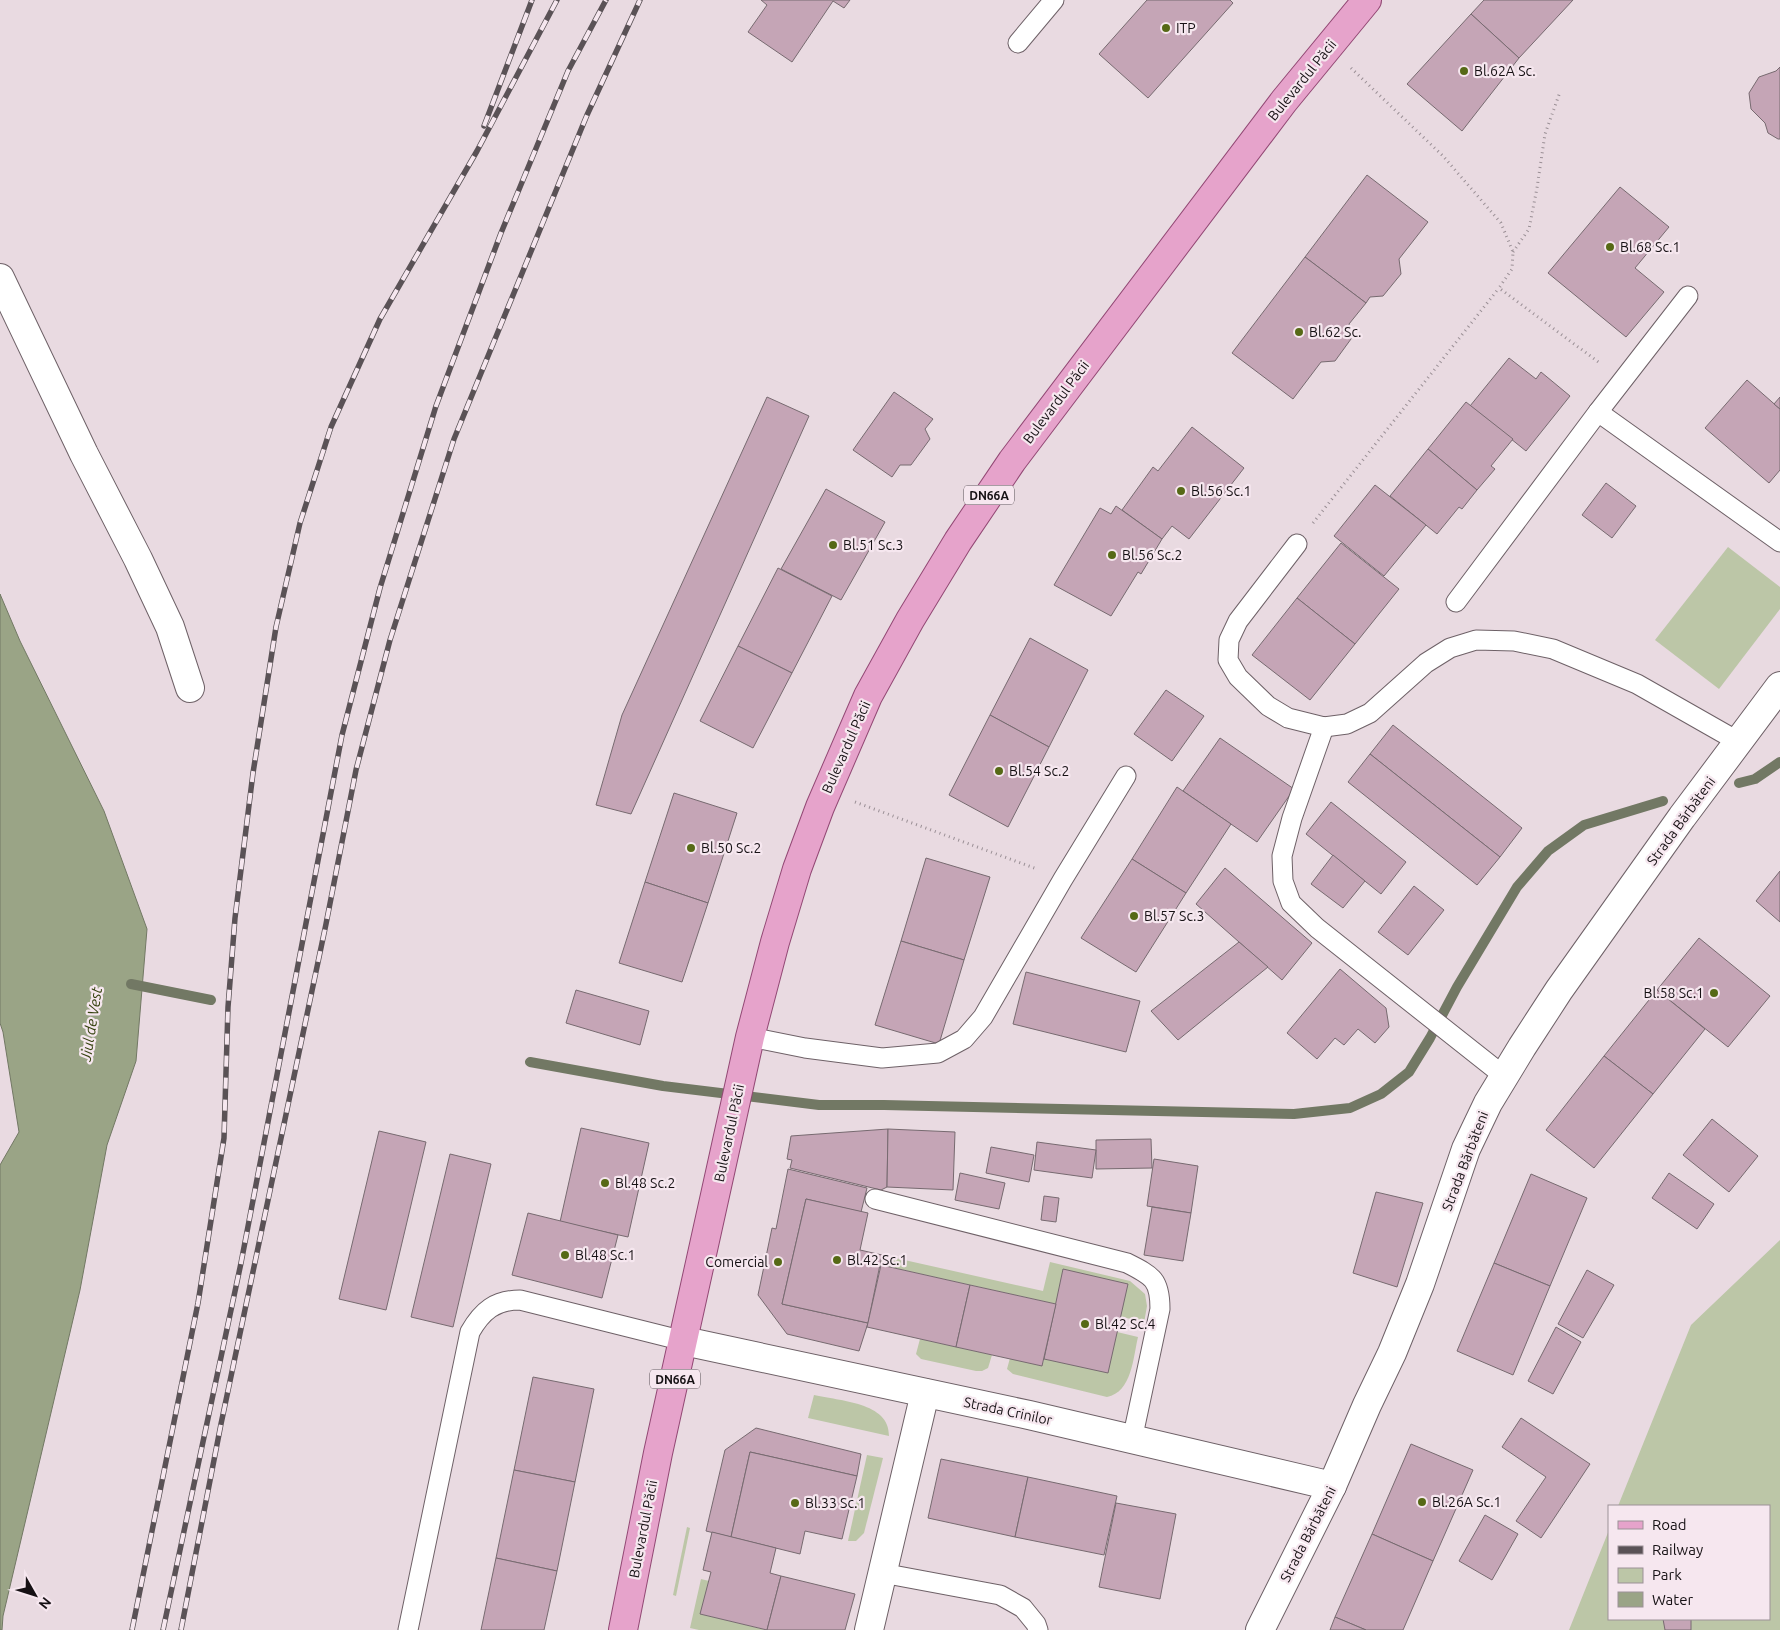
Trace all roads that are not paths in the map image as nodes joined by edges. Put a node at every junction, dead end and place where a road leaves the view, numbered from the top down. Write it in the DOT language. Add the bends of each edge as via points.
graph roads {
  1 [pos="1054,0"];
  2 [pos="1367,0"];
  3 [pos="1018,43"];
  4 [pos="0,278"];
  5 [pos="1688,296"];
  6 [pos="1598,412"];
  7 [pos="1780,542"];
  8 [pos="1296,544"];
  9 [pos="1456,602"];
  10 [pos="1780,686"];
  11 [pos="190,688"];
  12 [pos="1324,726"];
  13 [pos="1739,742"];
  14 [pos="1126,776"];
  15 [pos="750,1037"];
  16 [pos="1504,1076"];
  17 [pos="875,1199"];
  18 [pos="684,1341"];
  19 [pos="924,1393"];
  20 [pos="1132,1440"];
  21 [pos="1332,1486"];
  22 [pos="882,1573"];
  23 [pos="408,1630"];
  24 [pos="623,1630"];
  25 [pos="869,1630"];
  26 [pos="1038,1630"];
  27 [pos="1260,1630"];
  1 -- 3 [label="lane"];
  2 -- 15 [label="main road, Bulevardul Păcii / DN66A" via="1284,101 1012,461 910,620 868,696 826,792 775,942"];
  4 -- 11 [label="street" via="170,626"];
  5 -- 6 [label="lane"];
  6 -- 7 [label="lane"];
  6 -- 9 [label="lane"];
  8 -- 12 [label="lane" via="1238,621 1229,640 1228,660 1238,677 1268,706 1288,718"];
  10 -- 13 [label="street, Strada Bărbăteni"];
  12 -- 13 [label="lane" via="1347,724 1370,713 1426,663 1450,648 1476,640 1514,641 1553,649 1637,684"];
  12 -- 16 [label="lane" via="1282,856 1283,881 1291,903 1317,928"];
  13 -- 16 [label="street, Strada Bărbăteni" via="1565,983"];
  14 -- 15 [label="lane" via="983,1016 964,1040 938,1053 882,1058"];
  15 -- 18 [label="main road, Bulevardul Păcii / DN66A"];
  16 -- 21 [label="street, Strada Bărbăteni" via="1466,1149 1420,1284"];
  17 -- 20 [label="lane" via="1127,1263 1154,1280 1160,1291 1160,1309"];
  18 -- 19 [label="street, Strada Crinilor"];
  18 -- 23 [label="lane" via="520,1300 495,1305 480,1316 470,1332"];
  18 -- 24 [label="main road, Bulevardul Păcii / DN66A"];
  19 -- 20 [label="street, Strada Crinilor"];
  19 -- 22 [label="street"];
  20 -- 21 [label="street, Strada Crinilor"];
  21 -- 27 [label="street, Strada Bărbăteni"];
  22 -- 25 [label="street"];
  22 -- 26 [label="lane" via="1000,1595 1023,1608"];
}
